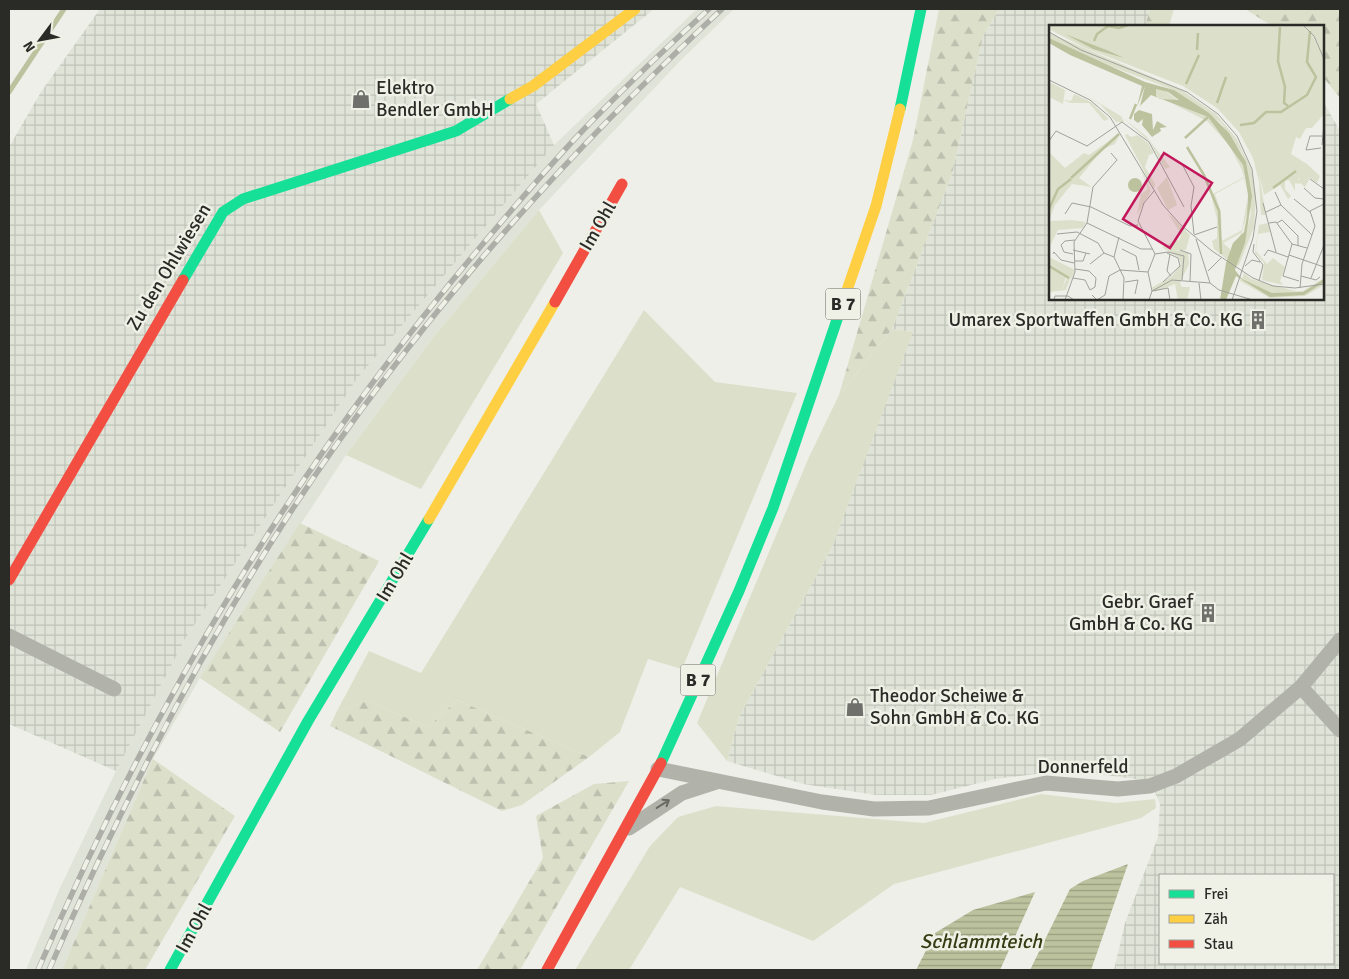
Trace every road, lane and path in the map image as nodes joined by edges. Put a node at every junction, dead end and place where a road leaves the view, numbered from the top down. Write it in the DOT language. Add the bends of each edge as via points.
graph roads {
  1 [pos="635,9"];
  2 [pos="921,9"];
  3 [pos="622,184"];
  4 [pos="9,580"];
  5 [pos="9,636"];
  6 [pos="1340,640"];
  7 [pos="1301,687"];
  8 [pos="114,689"];
  9 [pos="1340,730"];
  10 [pos="658,769"];
  11 [pos="717,782"];
  12 [pos="624,832"];
  13 [pos="170,970"];
  14 [pos="547,970"];
  1 -- 4 [label="street, Zu den Ohlwiesen" via="533,86 456,131 244,199 223,212"];
  2 -- 10 [label="street, B 7" via="876,206 776,499 739,591"];
  3 -- 13 [label="street, Im Ohl" via="459,469 308,721"];
  5 -- 8 [label="street"];
  6 -- 7 [label="street, Donnerfeld"];
  7 -- 9 [label="street"];
  7 -- 11 [label="street, Donnerfeld" via="1240,738 1176,776 1150,786 1118,789 1046,783 929,808 874,809"];
  10 -- 11 [label="street, Donnerfeld"];
  10 -- 12 [label="street, B 7"];
  12 -- 11 [label="street, Donnerfeld, one-way" via="682,793"];
  12 -- 14 [label="street, B 7"];
}
